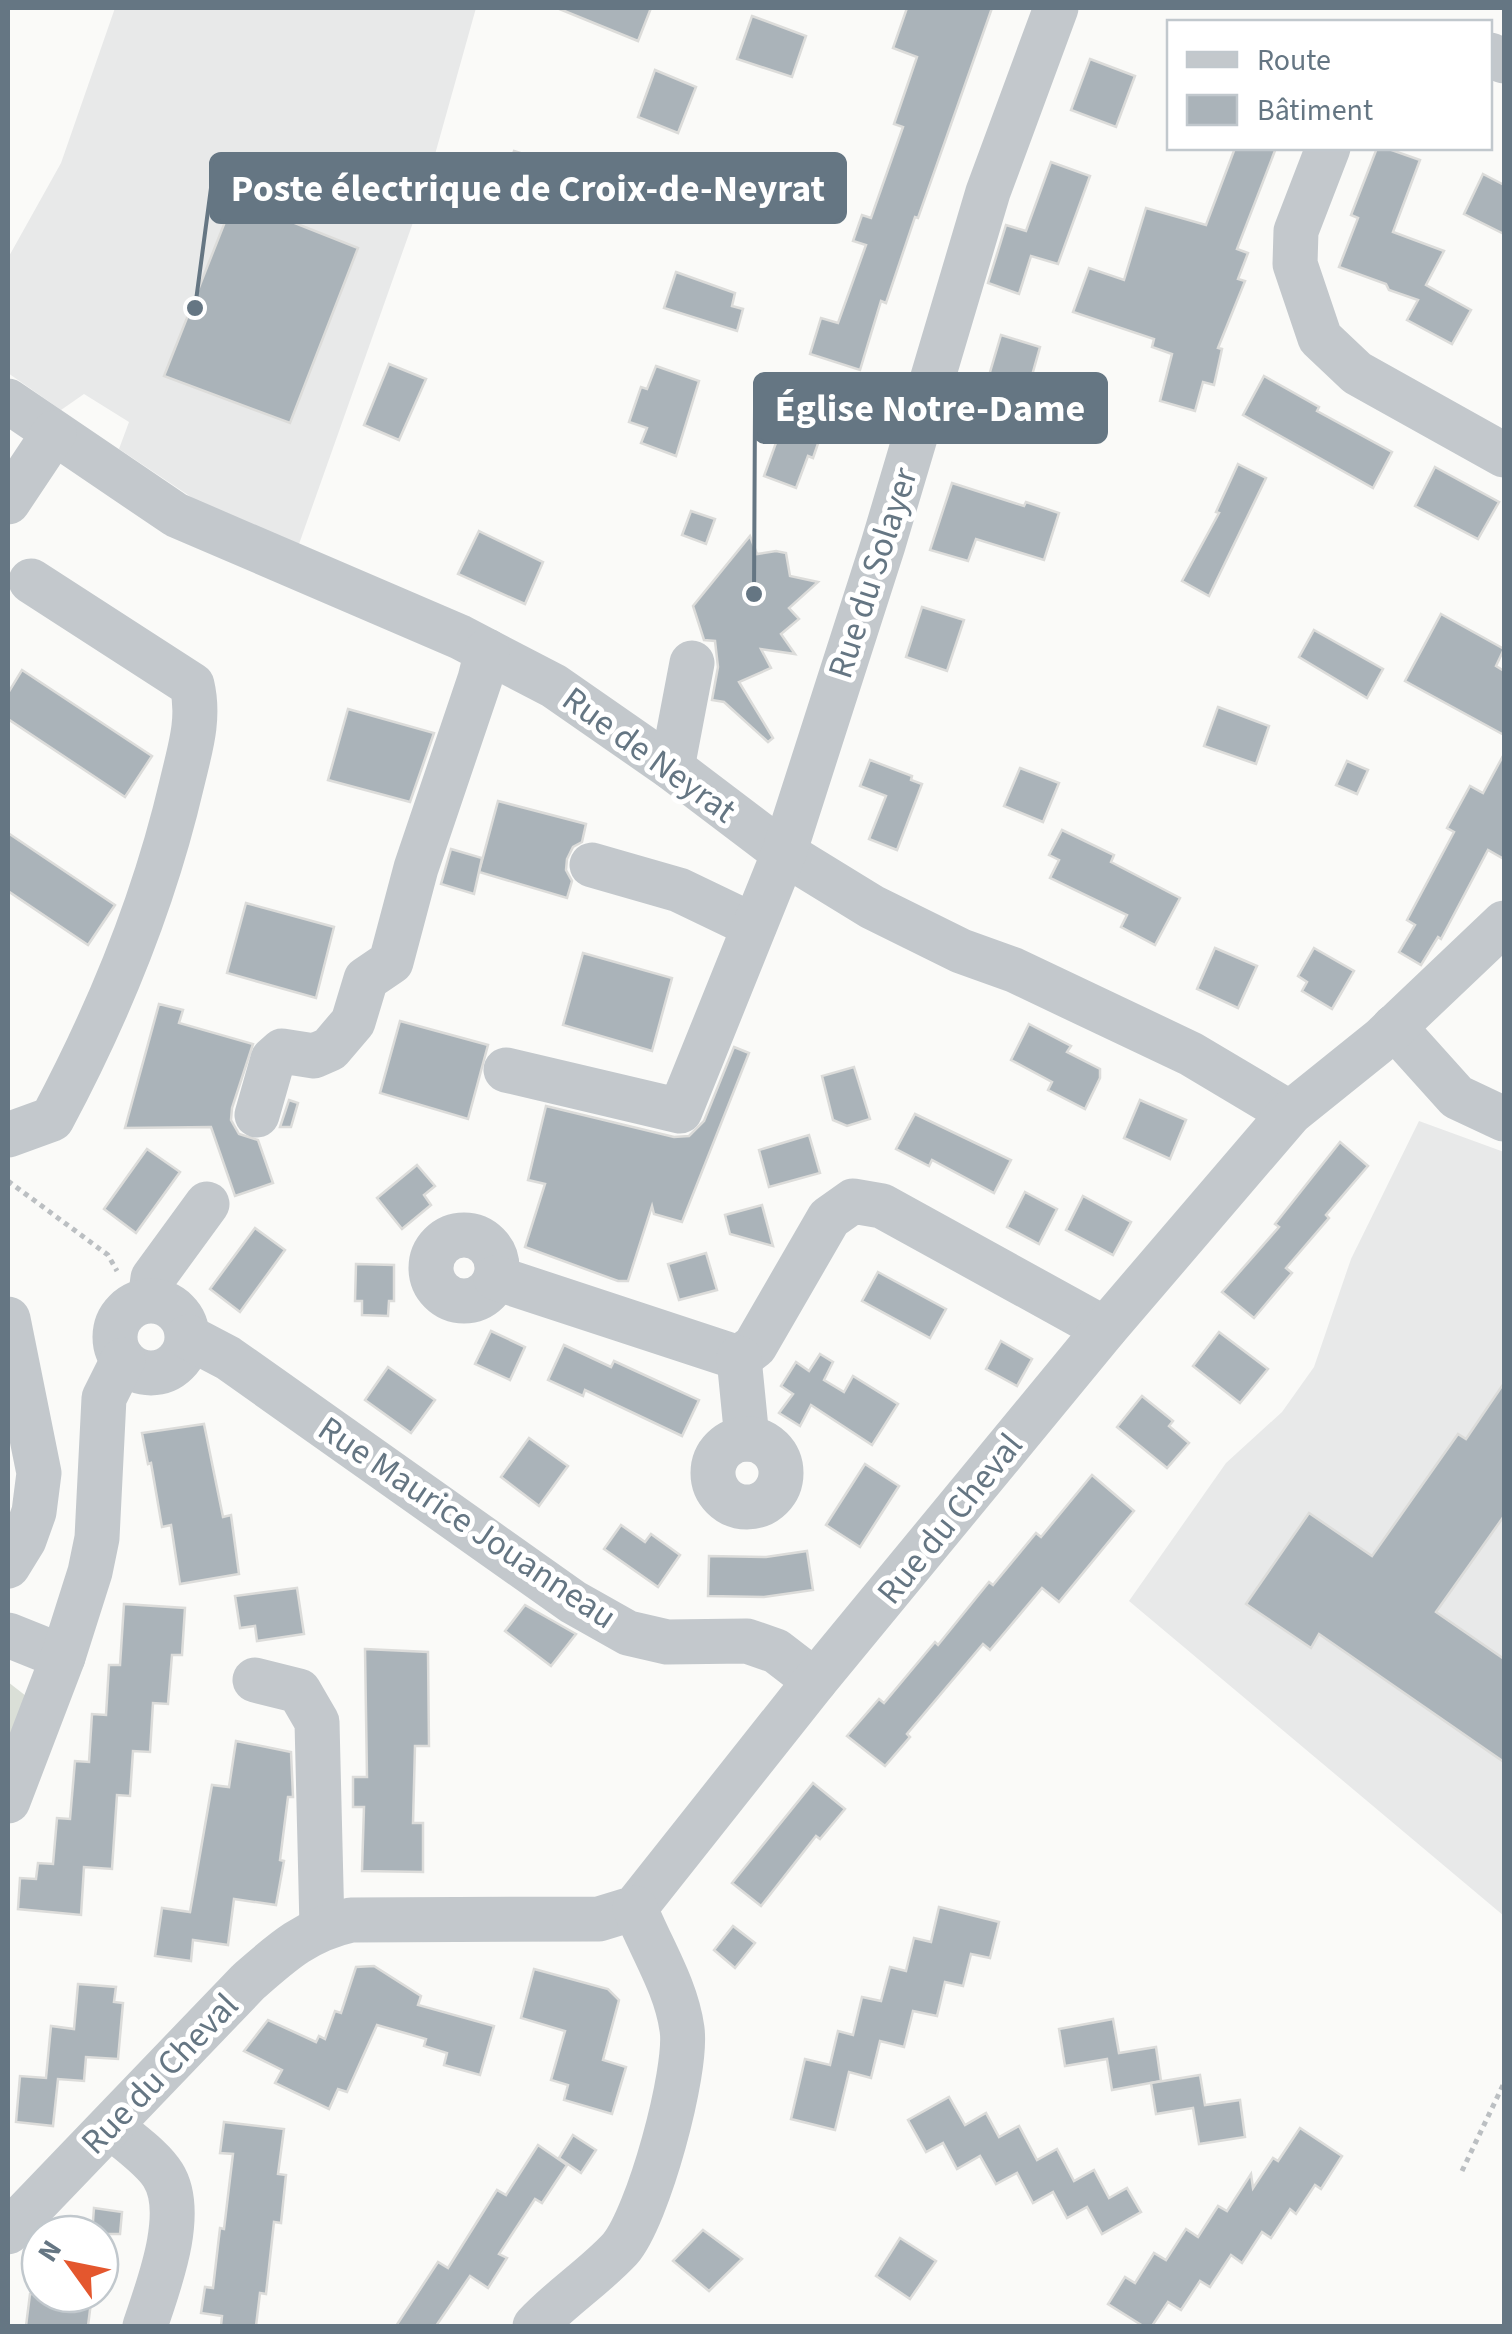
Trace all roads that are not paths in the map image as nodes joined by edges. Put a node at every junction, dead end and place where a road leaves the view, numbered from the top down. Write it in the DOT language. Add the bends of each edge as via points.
graph roads {
  1 [pos="1056,8"];
  2 [pos="1327,150"];
  3 [pos="8,401"];
  4 [pos="54,433"];
  5 [pos="1504,456"];
  6 [pos="8,502"];
  7 [pos="30,581"];
  8 [pos="486,651"];
  9 [pos="692,663"];
  10 [pos="672,768"];
  11 [pos="784,853"];
  12 [pos="592,865"];
  13 [pos="1504,922"];
  14 [pos="754,926"];
  15 [pos="1394,1027"];
  16 [pos="506,1070"];
  17 [pos="1290,1113"];
  18 [pos="256,1116"];
  19 [pos="1504,1119"];
  20 [pos="8,1135"];
  21 [pos="207,1204"];
  22 [pos="496,1278"];
  23 [pos="143,1302"];
  24 [pos="8,1319"];
  25 [pos="1105,1329"];
  26 [pos="188,1337"];
  27 [pos="740,1358"];
  28 [pos="124,1360"];
  29 [pos="747,1439"];
  30 [pos="8,1566"];
  31 [pos="8,1635"];
  32 [pos="63,1658"];
  33 [pos="254,1680"];
  34 [pos="815,1682"];
  35 [pos="8,1801"];
  36 [pos="635,1908"];
  37 [pos="322,1927"];
  38 [pos="112,2126"];
  39 [pos="8,2232"];
  40 [pos="144,2326"];
  41 [pos="535,2326"];
  1 -- 11 [label="street, Rue du Solayer" via="988,192"];
  2 -- 5 [label="street" via="1296,231 1294,264 1320,338 1356,373"];
  3 -- 4 [label="street, Rue de Neyrat"];
  4 -- 6 [label="street"];
  4 -- 8 [label="street, Rue de Neyrat" via="176,515"];
  7 -- 20 [label="street" via="192,685 198,712 165,843 89,1049 52,1119"];
  8 -- 10 [label="street, Rue de Neyrat" via="554,686"];
  8 -- 18 [label="street" via="391,962 366,980 353,1022 330,1049 314,1056 282,1051 273,1058"];
  9 -- 10 [label="street"];
  10 -- 11 [label="street, Rue de Neyrat"];
  11 -- 14 [label="street, Rue du Solayer"];
  11 -- 17 [label="street, Rue de Neyrat" via="872,908 1191,1054"];
  12 -- 14 [label="street" via="680,890"];
  13 -- 15 [label="street, Rue du Cheval"];
  14 -- 16 [label="street, Rue du Solayer" via="680,1111"];
  15 -- 17 [label="street, Rue du Cheval"];
  15 -- 19 [label="street" via="1457,1097"];
  17 -- 25 [label="street, Rue du Cheval"];
  21 -- 23 [label="street"];
  22 -- 27 [label="street"];
  23 -- 26 [label="street" via="162,1302 180,1315"];
  23 -- 28 [label="street" via="127,1310 116,1329"];
  24 -- 30 [label="street" via="39,1473 34,1512"];
  25 -- 27 [label="street" via="882,1206 853,1202 829,1218 755,1346"];
  25 -- 34 [label="street, Rue du Cheval"];
  26 -- 28 [label="street" via="179,1360 158,1372"];
  26 -- 34 [label="street, Rue Maurice Jouanneau" via="228,1358 614,1625 667,1642 747,1641 776,1650"];
  27 -- 29 [label="street"];
  28 -- 32 [label="street" via="104,1398 97,1538"];
  31 -- 32 [label="street"];
  32 -- 35 [label="street"];
  33 -- 37 [label="street" via="299,1691 317,1722"];
  34 -- 36 [label="street, Rue du Cheval"];
  36 -- 37 [label="street, Rue du Cheval" via="600,1919 351,1920"];
  36 -- 41 [label="street" via="672,1990 683,2032 680,2072 655,2170 622,2247"];
  37 -- 38 [label="street, Rue du Cheval" via="248,1982"];
  38 -- 39 [label="street, Rue du Cheval"];
  38 -- 40 [label="street" via="162,2173 172,2197 169,2246"];
}
